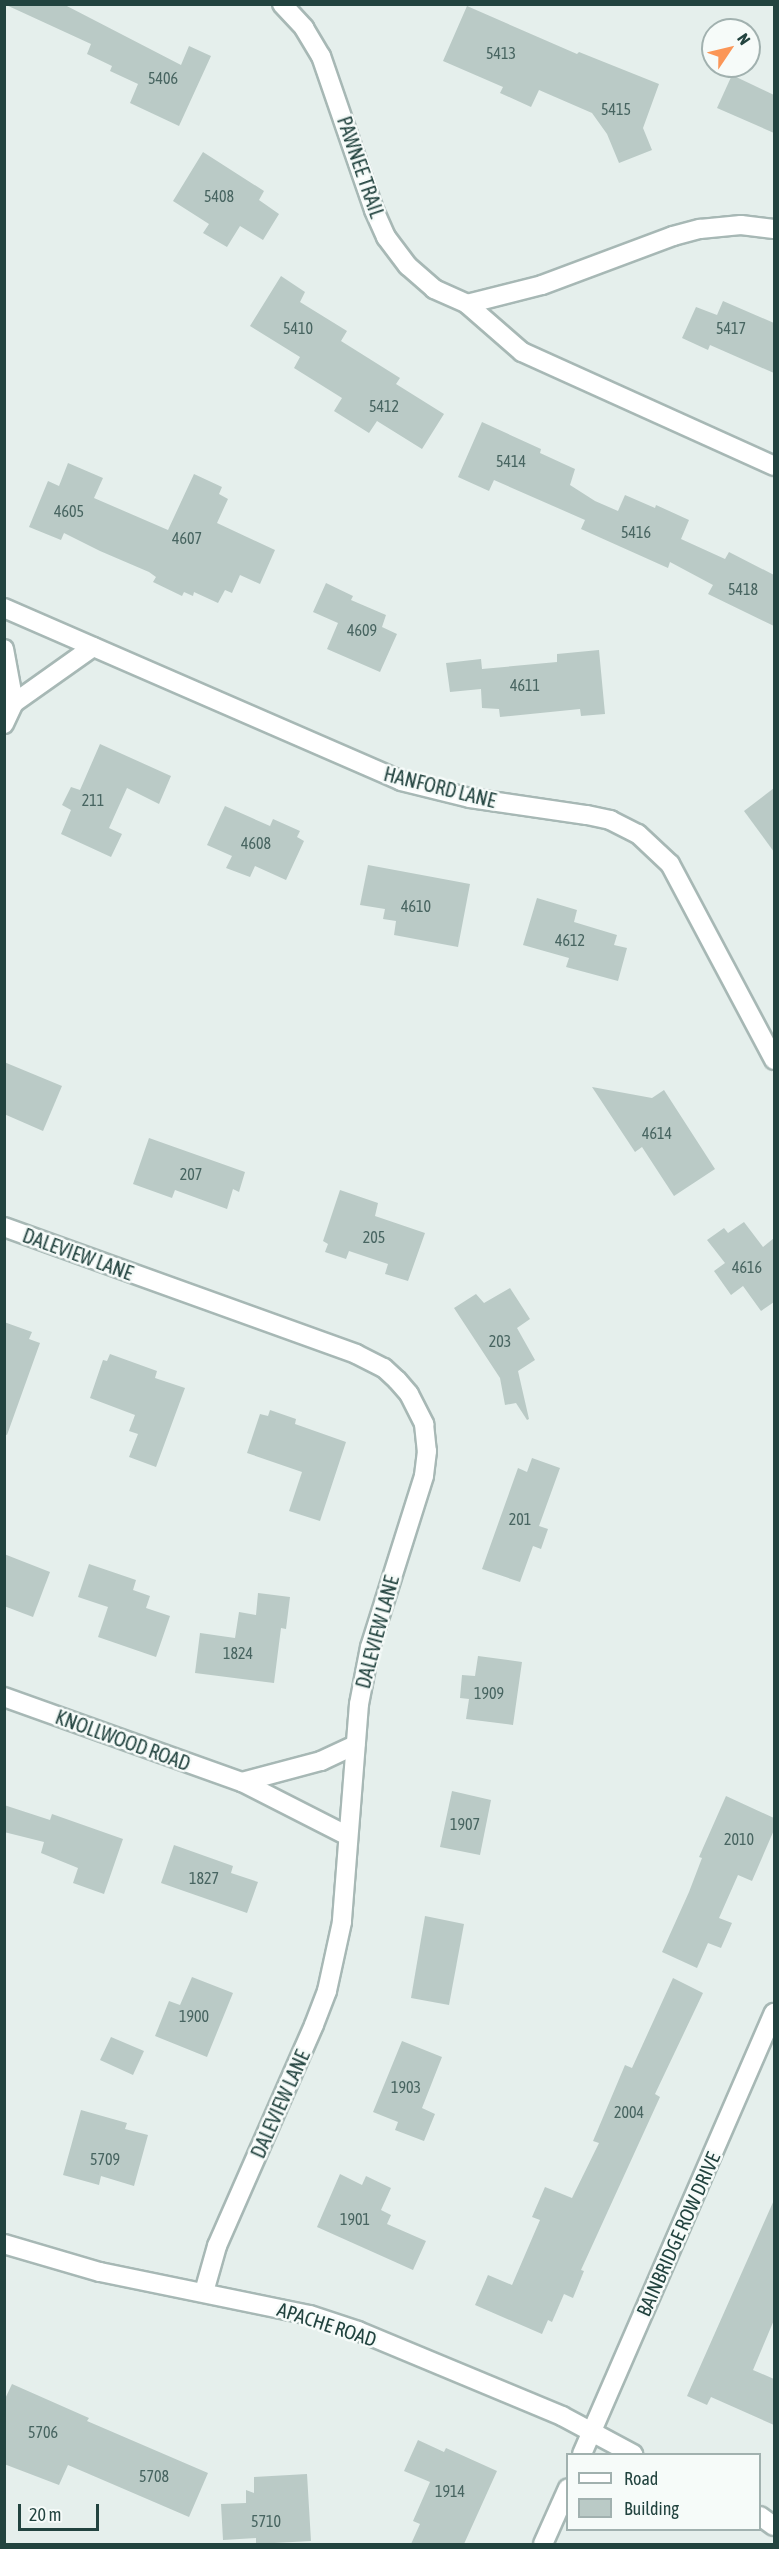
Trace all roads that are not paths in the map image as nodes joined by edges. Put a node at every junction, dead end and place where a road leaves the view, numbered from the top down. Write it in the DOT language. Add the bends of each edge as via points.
graph roads {
  1 [pos="282,4"];
  2 [pos="774,229"];
  3 [pos="467,304"];
  4 [pos="774,466"];
  5 [pos="4,608"];
  6 [pos="93,647"];
  7 [pos="4,649"];
  8 [pos="14,703"];
  9 [pos="4,724"];
  10 [pos="774,1060"];
  11 [pos="4,1227"];
  12 [pos="4,1697"];
  13 [pos="355,1745"];
  14 [pos="242,1782"];
  15 [pos="348,1836"];
  16 [pos="774,2013"];
  17 [pos="4,2244"];
  18 [pos="204,2292"];
  19 [pos="592,2432"];
  20 [pos="582,2453"];
  21 [pos="631,2453"];
  22 [pos="566,2490"];
  23 [pos="761,2517"];
  24 [pos="774,2526"];
  25 [pos="543,2544"];
  1 -- 3 [label="street, PAWNEE TRAIL" via="304,28 321,56 386,237 408,266 434,289"];
  2 -- 3 [label="street" via="741,225 700,229 542,285"];
  3 -- 4 [label="street, PAWNEE TRAIL" via="522,352"];
  5 -- 6 [label="street, HANFORD LANE"];
  6 -- 8 [label="street"];
  6 -- 10 [label="street, HANFORD LANE" via="401,781 470,798 610,820 638,834 670,864"];
  7 -- 8 [label="street"];
  8 -- 9 [label="street"];
  11 -- 13 [label="street, DALEVIEW LANE" via="356,1354 384,1368 409,1394 424,1424 424,1476 370,1647"];
  12 -- 14 [label="street, KNOLLWOOD ROAD"];
  13 -- 14 [label="street" via="321,1761"];
  13 -- 15 [label="street, DALEVIEW LANE"];
  14 -- 15 [label="street, KNOLLWOOD ROAD"];
  15 -- 18 [label="street, DALEVIEW LANE" via="342,1922 327,1990 217,2246"];
  16 -- 19 [label="street, BAINBRIDGE ROW DRIVE"];
  17 -- 18 [label="street, APACHE ROAD" via="100,2272"];
  18 -- 19 [label="street, APACHE ROAD" via="310,2315 358,2331"];
  19 -- 20 [label="street, BAINBRIDGE ROW DRIVE"];
  19 -- 21 [label="street, APACHE ROAD"];
  22 -- 25 [label="street"];
  23 -- 24 [label="street"];
}
